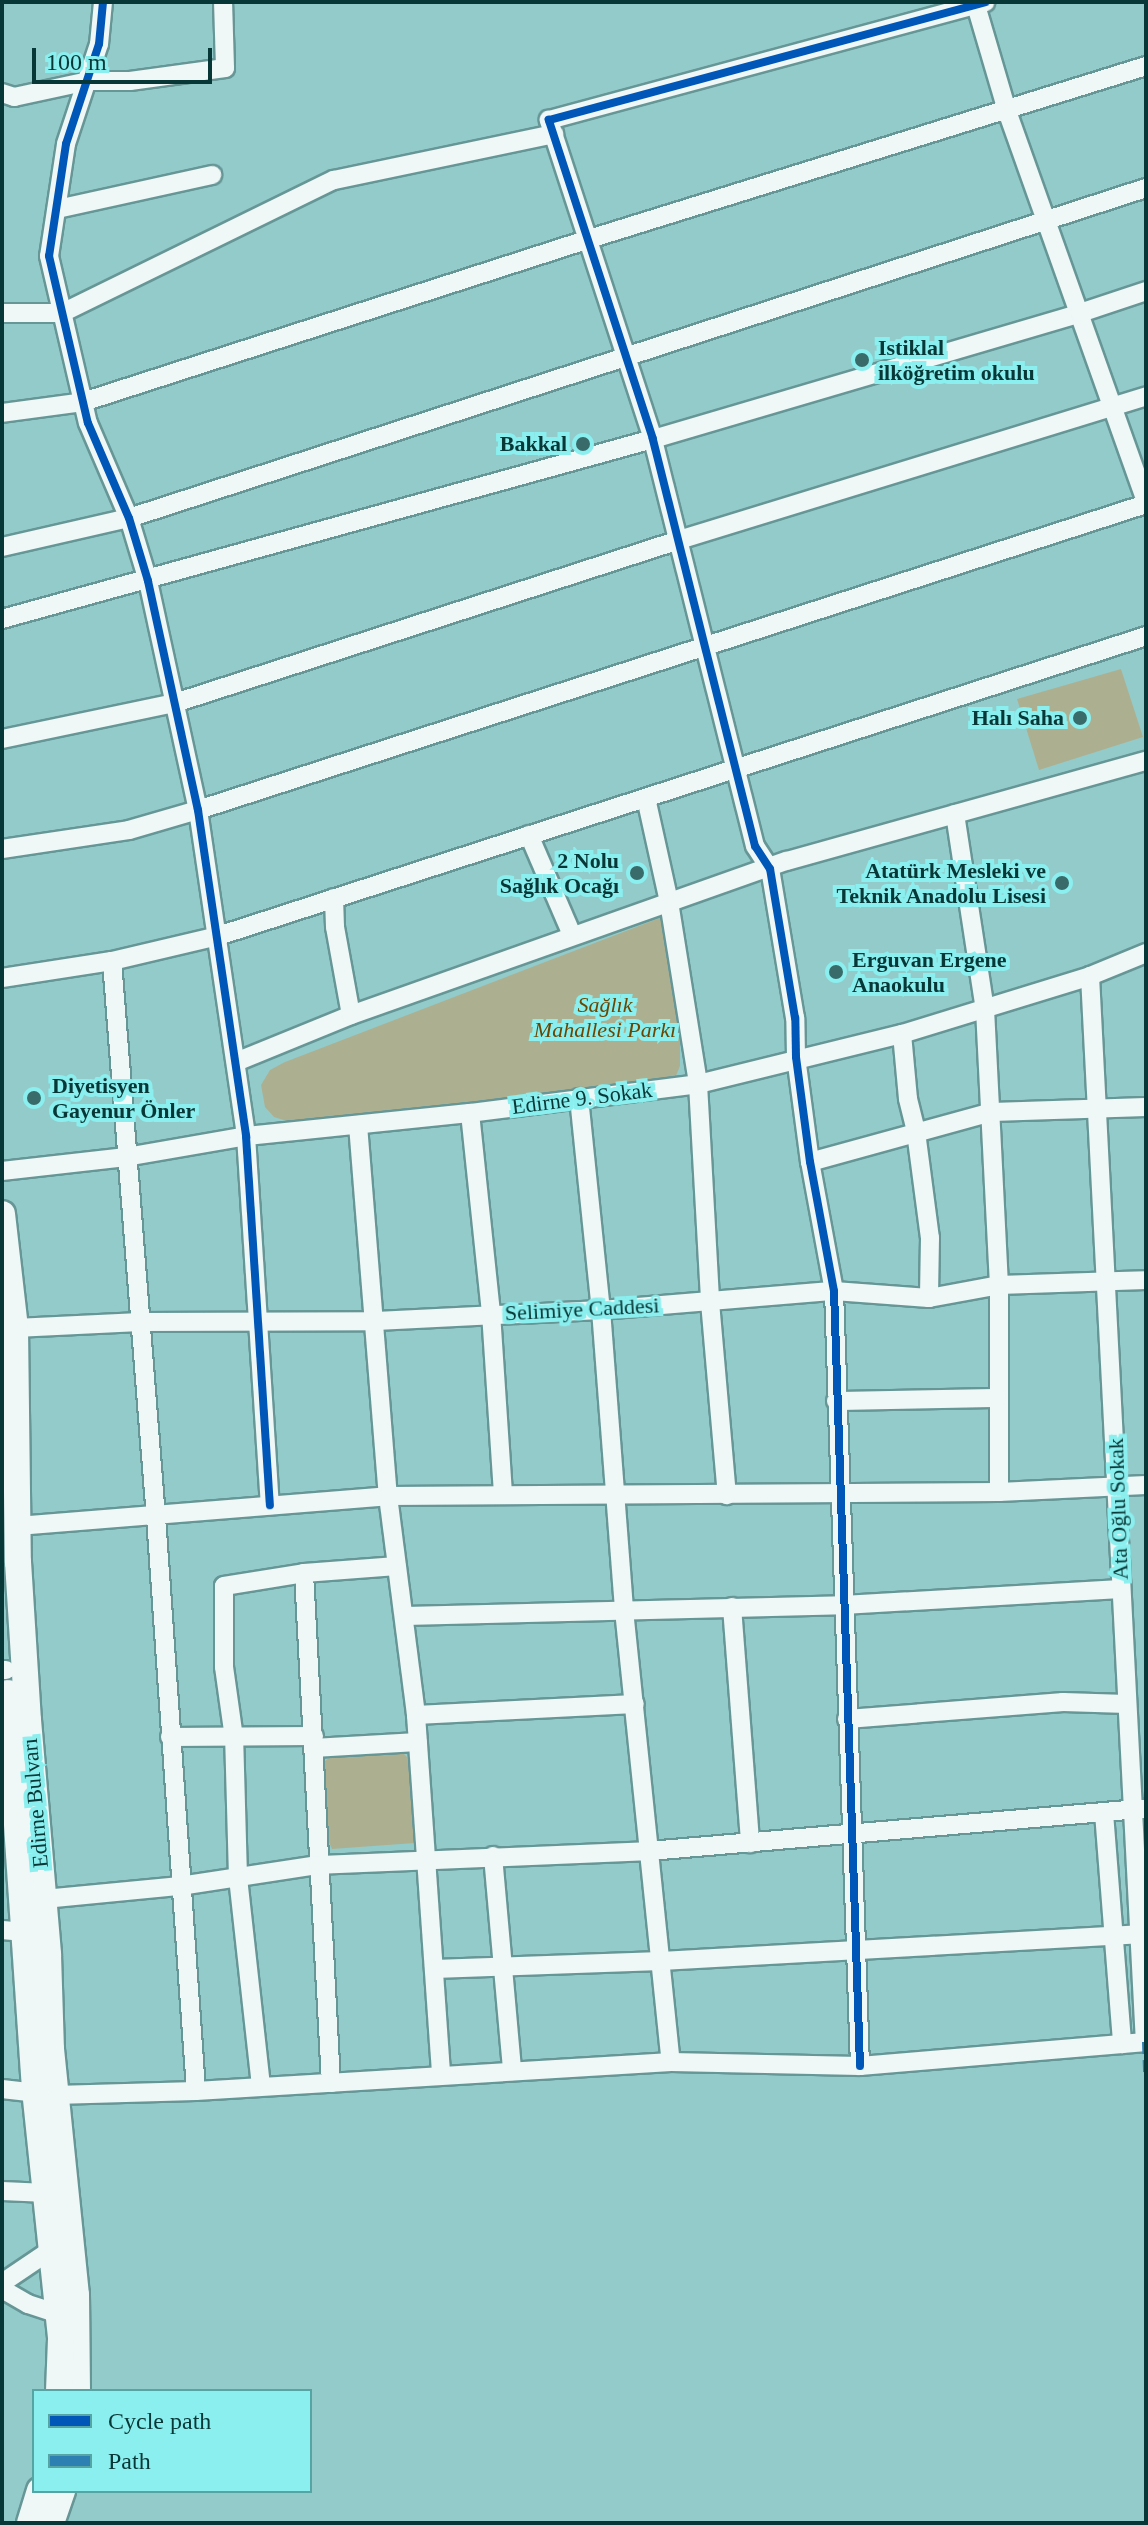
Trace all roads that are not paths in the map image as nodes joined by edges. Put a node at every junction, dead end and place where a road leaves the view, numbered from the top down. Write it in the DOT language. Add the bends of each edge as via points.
graph roads {
  1 [pos="103,2"];
  2 [pos="223,2"];
  3 [pos="978,3"];
  4 [pos="1146,66"];
  5 [pos="88,81"];
  6 [pos="2,93"];
  7 [pos="1007,111"];
  8 [pos="554,134"];
  9 [pos="212,175"];
  10 [pos="1146,188"];
  11 [pos="57,209"];
  12 [pos="1046,218"];
  13 [pos="586,240"];
  14 [pos="1146,291"];
  15 [pos="2,313"];
  16 [pos="62,313"];
  17 [pos="1080,313"];
  18 [pos="628,359"];
  19 [pos="1146,396"];
  20 [pos="83,402"];
  21 [pos="1111,408"];
  22 [pos="2,413"];
  23 [pos="653,439"];
  24 [pos="1146,503"];
  25 [pos="129,518"];
  26 [pos="679,540"];
  27 [pos="2,547"];
  28 [pos="148,581"];
  29 [pos="2,619"];
  30 [pos="1146,636"];
  31 [pos="706,648"];
  32 [pos="175,703"];
  33 [pos="2,739"];
  34 [pos="1146,761"];
  35 [pos="738,768"];
  36 [pos="646,798"];
  37 [pos="198,810"];
  38 [pos="955,814"];
  39 [pos="529,835"];
  40 [pos="2,849"];
  41 [pos="770,869"];
  42 [pos="334,898"];
  43 [pos="669,902"];
  44 [pos="572,935"];
  45 [pos="218,936"];
  46 [pos="1146,953"];
  47 [pos="112,961"];
  48 [pos="1090,976"];
  49 [pos="2,978"];
  50 [pos="985,1009"];
  51 [pos="351,1015"];
  52 [pos="902,1034"];
  53 [pos="796,1057"];
  54 [pos="236,1062"];
  55 [pos="698,1084"];
  56 [pos="579,1098"];
  57 [pos="1096,1107"];
  58 [pos="1146,1107"];
  59 [pos="992,1112"];
  60 [pos="470,1113"];
  61 [pos="358,1125"];
  62 [pos="916,1132"];
  63 [pos="246,1136"];
  64 [pos="126,1157"];
  65 [pos="810,1162"];
  66 [pos="2,1171"];
  67 [pos="2,1214"];
  68 [pos="1146,1280"];
  69 [pos="1108,1282"];
  70 [pos="999,1285"];
  71 [pos="834,1291"];
  72 [pos="929,1298"];
  73 [pos="710,1302"];
  74 [pos="601,1310"];
  75 [pos="491,1313"];
  76 [pos="376,1321"];
  77 [pos="140,1322"];
  78 [pos="259,1324"];
  79 [pos="15,1328"];
  80 [pos="997,1398"];
  81 [pos="836,1401"];
  82 [pos="1146,1485"];
  83 [pos="1117,1486"];
  84 [pos="999,1492"];
  85 [pos="503,1493"];
  86 [pos="841,1493"];
  87 [pos="614,1494"];
  88 [pos="727,1495"];
  89 [pos="388,1496"];
  90 [pos="270,1505"];
  91 [pos="156,1517"];
  92 [pos="17,1526"];
  93 [pos="397,1566"];
  94 [pos="304,1573"];
  95 [pos="1121,1589"];
  96 [pos="2,1601"];
  97 [pos="843,1605"];
  98 [pos="732,1607"];
  99 [pos="624,1610"];
  100 [pos="405,1616"];
  101 [pos="4,1670"];
  102 [pos="635,1704"];
  103 [pos="1127,1704"];
  104 [pos="416,1715"];
  105 [pos="847,1719"];
  106 [pos="170,1737"];
  107 [pos="234,1738"];
  108 [pos="314,1742"];
  109 [pos="418,1742"];
  110 [pos="7,1748"];
  111 [pos="1139,1809"];
  112 [pos="1104,1813"];
  113 [pos="9,1816"];
  114 [pos="851,1835"];
  115 [pos="750,1843"];
  116 [pos="649,1851"];
  117 [pos="493,1856"];
  118 [pos="426,1859"];
  119 [pos="318,1865"];
  120 [pos="238,1877"];
  121 [pos="180,1886"];
  122 [pos="44,1899"];
  123 [pos="13,1931"];
  124 [pos="1139,1934"];
  125 [pos="1115,1936"];
  126 [pos="856,1951"];
  127 [pos="661,1961"];
  128 [pos="503,1965"];
  129 [pos="434,1969"];
  130 [pos="1145,2042"];
  131 [pos="1122,2044"];
  132 [pos="671,2062"];
  133 [pos="860,2066"];
  134 [pos="512,2071"];
  135 [pos="441,2075"];
  136 [pos="331,2083"];
  137 [pos="261,2086"];
  138 [pos="2,2089"];
  139 [pos="196,2091"];
  140 [pos="45,2092"];
  141 [pos="2,2191"];
  142 [pos="47,2193"];
  143 [pos="51,2250"];
  144 [pos="2,2286"];
  145 [pos="58,2314"];
  146 [pos="59,2389"];
  147 [pos="77,2389"];
  148 [pos="39,2493"];
  149 [pos="61,2493"];
  150 [pos="30,2523"];
  151 [pos="51,2523"];
  1 -- 5 [label="street"];
  2 -- 5 [label="street" via="225,68"];
  3 -- 7 [label="street"];
  3 -- 8 [label="street" via="549,120"];
  4 -- 7 [label="street"];
  5 -- 6 [label="street" via="14,97"];
  5 -- 11 [label="street" via="66,144"];
  7 -- 12 [label="street"];
  7 -- 13 [label="street"];
  8 -- 13 [label="street"];
  8 -- 16 [label="street" via="334,180"];
  9 -- 11 [label="street"];
  10 -- 12 [label="street"];
  11 -- 16 [label="street" via="49,256"];
  12 -- 17 [label="street"];
  12 -- 18 [label="street"];
  13 -- 18 [label="street"];
  13 -- 20 [label="street"];
  14 -- 17 [label="street"];
  15 -- 16 [label="street"];
  16 -- 20 [label="street"];
  17 -- 21 [label="street"];
  17 -- 23 [label="street"];
  18 -- 23 [label="street"];
  18 -- 25 [label="street"];
  19 -- 21 [label="street"];
  20 -- 22 [label="street"];
  20 -- 25 [label="street"];
  21 -- 24 [label="street"];
  21 -- 26 [label="street"];
  23 -- 26 [label="street"];
  23 -- 28 [label="street"];
  24 -- 31 [label="street"];
  25 -- 27 [label="street"];
  25 -- 28 [label="street"];
  26 -- 31 [label="street"];
  26 -- 32 [label="street"];
  28 -- 29 [label="street"];
  28 -- 32 [label="street"];
  30 -- 35 [label="street"];
  31 -- 35 [label="street"];
  31 -- 37 [label="street"];
  32 -- 33 [label="street"];
  32 -- 37 [label="street"];
  34 -- 38 [label="street"];
  35 -- 36 [label="street"];
  35 -- 41 [label="street" via="755,846"];
  36 -- 39 [label="street"];
  36 -- 43 [label="street"];
  37 -- 40 [label="street" via="129,830"];
  37 -- 45 [label="street"];
  38 -- 41 [label="street"];
  38 -- 50 [label="street"];
  39 -- 42 [label="street"];
  39 -- 44 [label="street"];
  41 -- 43 [label="street"];
  41 -- 53 [label="street" via="795,1018"];
  42 -- 45 [label="street"];
  42 -- 51 [label="street"];
  43 -- 44 [label="street"];
  43 -- 55 [label="street"];
  44 -- 51 [label="street"];
  45 -- 47 [label="street"];
  45 -- 54 [label="street"];
  46 -- 48 [label="street, Edirne 9. Sokak"];
  47 -- 49 [label="street"];
  47 -- 64 [label="street"];
  48 -- 50 [label="street, Edirne 9. Sokak"];
  48 -- 57 [label="street, Ata Oğlu Sokak"];
  50 -- 52 [label="street, Edirne 9. Sokak"];
  50 -- 59 [label="street"];
  51 -- 54 [label="street"];
  52 -- 53 [label="street, Edirne 9. Sokak"];
  52 -- 62 [label="street"];
  53 -- 55 [label="street, Edirne 9. Sokak"];
  53 -- 65 [label="street"];
  54 -- 63 [label="street"];
  55 -- 56 [label="street, Edirne 9. Sokak"];
  55 -- 73 [label="street"];
  56 -- 60 [label="street, Edirne 9. Sokak"];
  56 -- 74 [label="street"];
  57 -- 58 [label="street"];
  57 -- 59 [label="street"];
  57 -- 69 [label="street, Ata Oğlu Sokak"];
  59 -- 62 [label="street"];
  59 -- 70 [label="street"];
  60 -- 61 [label="street, Edirne 9. Sokak"];
  60 -- 75 [label="street"];
  61 -- 63 [label="street, Edirne 9. Sokak"];
  61 -- 76 [label="street"];
  62 -- 65 [label="street"];
  62 -- 72 [label="street" via="930,1238"];
  63 -- 64 [label="street, Edirne 9. Sokak"];
  63 -- 78 [label="street"];
  64 -- 66 [label="street, Edirne 9. Sokak"];
  64 -- 77 [label="street"];
  65 -- 71 [label="street"];
  67 -- 79 [label="highway, Edirne Bulvarı"];
  68 -- 69 [label="street, Selimiye Caddesi"];
  69 -- 70 [label="street, Selimiye Caddesi"];
  69 -- 83 [label="street, Ata Oğlu Sokak"];
  70 -- 72 [label="street, Selimiye Caddesi"];
  70 -- 80 [label="street"];
  71 -- 72 [label="street, Selimiye Caddesi"];
  71 -- 73 [label="street, Selimiye Caddesi"];
  71 -- 81 [label="street"];
  73 -- 74 [label="street, Selimiye Caddesi"];
  73 -- 88 [label="street"];
  74 -- 75 [label="street, Selimiye Caddesi"];
  74 -- 87 [label="street"];
  75 -- 76 [label="street, Selimiye Caddesi"];
  75 -- 85 [label="street"];
  76 -- 78 [label="street, Selimiye Caddesi"];
  76 -- 89 [label="street"];
  77 -- 78 [label="street, Selimiye Caddesi"];
  77 -- 79 [label="street, Selimiye Caddesi"];
  77 -- 91 [label="street"];
  78 -- 90 [label="street"];
  79 -- 92 [label="highway, Edirne Bulvarı"];
  80 -- 81 [label="street"];
  80 -- 84 [label="street"];
  81 -- 86 [label="street"];
  82 -- 83 [label="street"];
  83 -- 84 [label="street"];
  83 -- 95 [label="street, Ata Oğlu Sokak"];
  84 -- 86 [label="street"];
  85 -- 87 [label="street"];
  85 -- 89 [label="street"];
  86 -- 88 [label="street"];
  86 -- 97 [label="street"];
  87 -- 88 [label="street"];
  87 -- 99 [label="street"];
  89 -- 90 [label="street"];
  89 -- 93 [label="street"];
  90 -- 91 [label="street"];
  91 -- 92 [label="street"];
  91 -- 106 [label="street"];
  92 -- 122 [label="highway, Edirne Bulvarı"];
  93 -- 94 [label="street"];
  93 -- 100 [label="street"];
  94 -- 107 [label="street" via="224,1586 224,1667"];
  94 -- 108 [label="street"];
  95 -- 97 [label="street"];
  95 -- 103 [label="street, Ata Oğlu Sokak"];
  96 -- 101 [label="highway, Edirne Bulvarı"];
  97 -- 98 [label="street"];
  97 -- 105 [label="street"];
  98 -- 99 [label="street"];
  98 -- 115 [label="street"];
  99 -- 100 [label="street"];
  99 -- 102 [label="street"];
  100 -- 104 [label="street"];
  101 -- 110 [label="highway, Edirne Bulvarı"];
  102 -- 104 [label="street"];
  102 -- 116 [label="street"];
  103 -- 105 [label="street" via="1063,1702"];
  103 -- 111 [label="street, Ata Oğlu Sokak"];
  104 -- 109 [label="street"];
  105 -- 114 [label="street"];
  106 -- 107 [label="street"];
  106 -- 121 [label="street"];
  107 -- 108 [label="street"];
  107 -- 120 [label="street"];
  108 -- 109 [label="street"];
  108 -- 119 [label="street"];
  109 -- 118 [label="street"];
  110 -- 113 [label="highway, Edirne Bulvarı"];
  111 -- 112 [label="street"];
  111 -- 124 [label="street, Ata Oğlu Sokak"];
  112 -- 114 [label="street"];
  112 -- 125 [label="street"];
  113 -- 123 [label="highway, Edirne Bulvarı"];
  114 -- 115 [label="street"];
  114 -- 126 [label="street"];
  115 -- 116 [label="street"];
  116 -- 117 [label="street"];
  116 -- 127 [label="street"];
  117 -- 118 [label="street"];
  117 -- 128 [label="street"];
  118 -- 119 [label="street"];
  118 -- 129 [label="street"];
  119 -- 120 [label="street"];
  119 -- 136 [label="street"];
  120 -- 121 [label="street"];
  120 -- 137 [label="street"];
  121 -- 122 [label="street"];
  121 -- 139 [label="street"];
  122 -- 140 [label="highway, Edirne Bulvarı"];
  123 -- 140 [label="highway, Edirne Bulvarı"];
  124 -- 125 [label="street"];
  124 -- 130 [label="street, Ata Oğlu Sokak"];
  125 -- 126 [label="street"];
  125 -- 131 [label="street"];
  126 -- 127 [label="street"];
  126 -- 133 [label="street"];
  127 -- 128 [label="street"];
  127 -- 132 [label="street"];
  128 -- 129 [label="street"];
  128 -- 134 [label="street"];
  129 -- 135 [label="street"];
  130 -- 131 [label="street"];
  131 -- 133 [label="street"];
  132 -- 133 [label="street"];
  132 -- 134 [label="street"];
  134 -- 135 [label="street"];
  135 -- 136 [label="street"];
  136 -- 137 [label="street"];
  137 -- 139 [label="street"];
  138 -- 140 [label="street"];
  139 -- 140 [label="street"];
  140 -- 142 [label="highway, Edirne Bulvarı"];
  140 -- 147 [label="highway, Edirne Bulvarı" via="76,2295"];
  141 -- 142 [label="street"];
  142 -- 143 [label="highway, Edirne Bulvarı"];
  143 -- 144 [label="street"];
  143 -- 145 [label="highway, Edirne Bulvarı"];
  144 -- 145 [label="street" via="28,2304"];
  145 -- 146 [label="highway, Edirne Bulvarı"];
  148 -- 150 [label="highway"];
  149 -- 151 [label="highway"];
}
